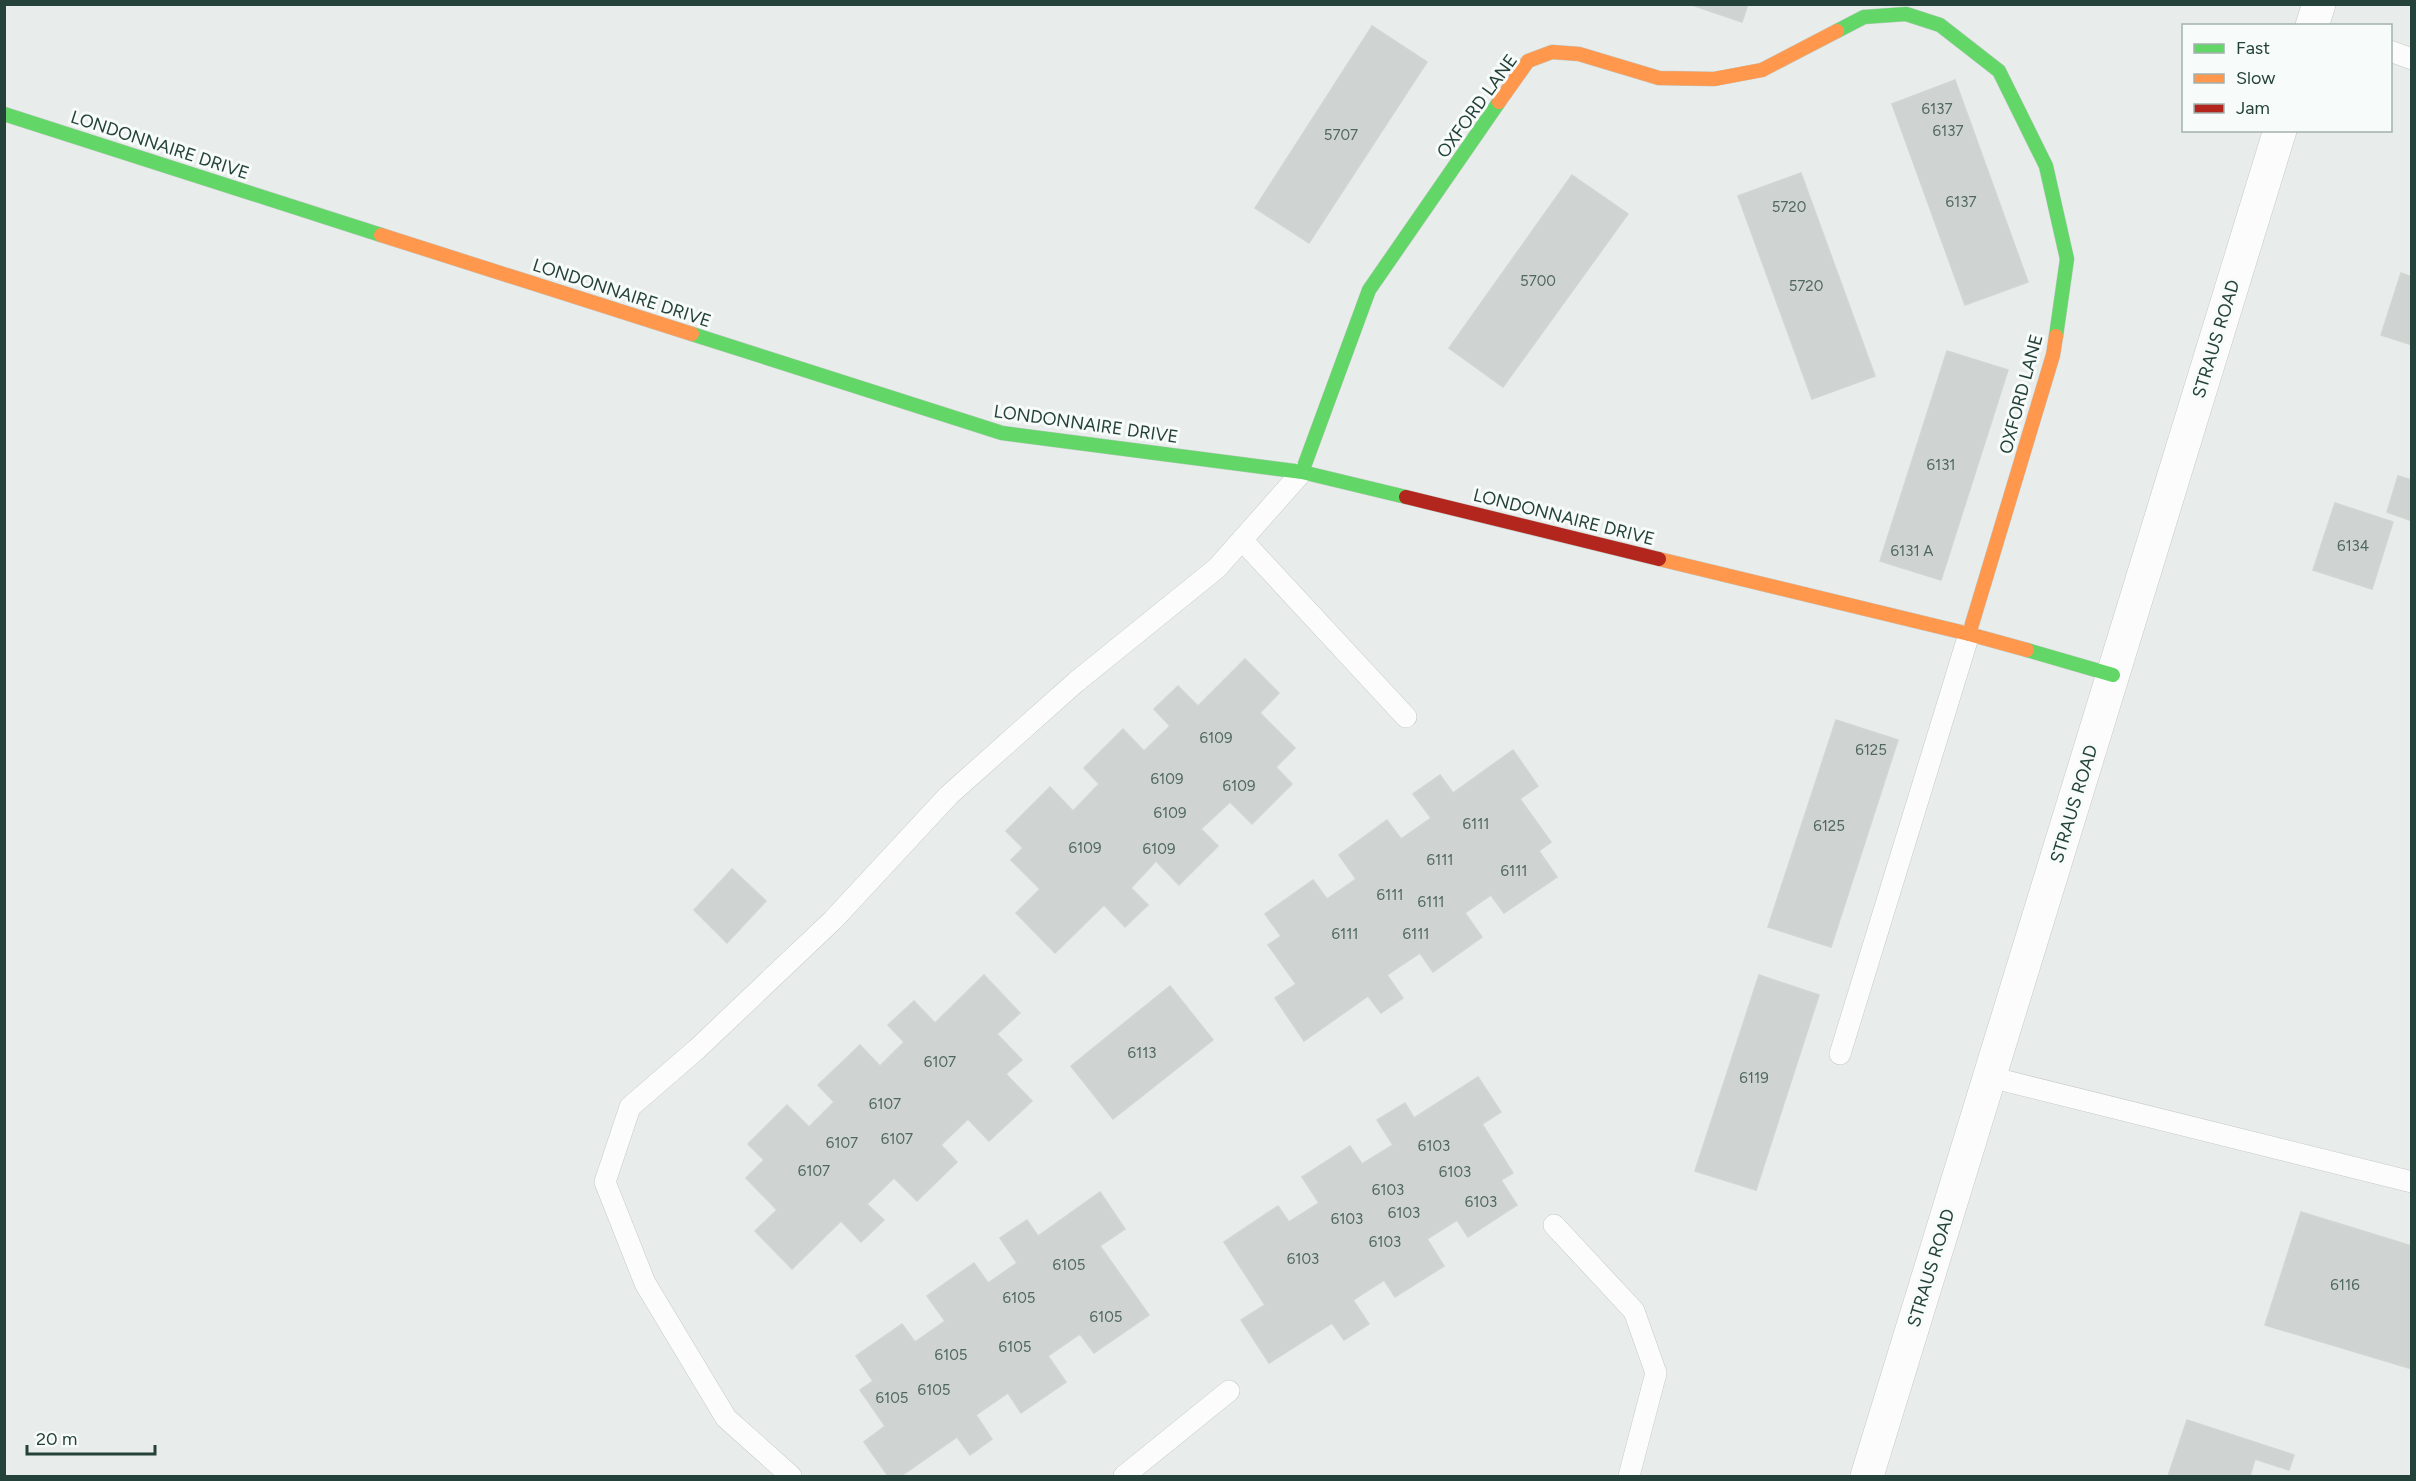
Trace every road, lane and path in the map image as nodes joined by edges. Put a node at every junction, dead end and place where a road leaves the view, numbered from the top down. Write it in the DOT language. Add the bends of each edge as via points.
graph roads {
  1 [pos="2392,51"];
  2 [pos="2412,59"];
  3 [pos="4,114"];
  4 [pos="2279,132"];
  5 [pos="1302,472"];
  6 [pos="1242,540"];
  7 [pos="1969,634"];
  8 [pos="2113,675"];
  9 [pos="1406,717"];
  10 [pos="1840,1054"];
  11 [pos="1990,1077"];
  12 [pos="2412,1182"];
  13 [pos="1554,1226"];
  14 [pos="1229,1392"];
  15 [pos="791,1476"];
  16 [pos="1124,1476"];
  17 [pos="1629,1476"];
  18 [pos="1867,1476"];
  1 -- 2 [label="lane"];
  3 -- 5 [label="street, LONDONNAIRE DRIVE" via="1002,433"];
  4 -- 8 [label="street, STRAUS ROAD"];
  5 -- 6 [label="lane"];
  5 -- 7 [label="street, LONDONNAIRE DRIVE"];
  5 -- 7 [label="street, OXFORD LANE" via="1369,290 1528,62 1552,52 1579,54 1659,78 1714,79 1762,70 1864,17 1906,14 1940,25 1998,71 2046,166 2067,259 2053,355"];
  6 -- 9 [label="lane"];
  6 -- 15 [label="lane" via="1217,568 1076,682 949,795 833,920 630,1107 605,1182 645,1283 726,1418"];
  7 -- 8 [label="street, LONDONNAIRE DRIVE"];
  7 -- 10 [label="lane"];
  8 -- 11 [label="street, STRAUS ROAD"];
  11 -- 12 [label="lane"];
  11 -- 18 [label="street, STRAUS ROAD"];
  13 -- 17 [label="lane" via="1634,1311 1656,1373"];
  14 -- 16 [label="lane"];
}
